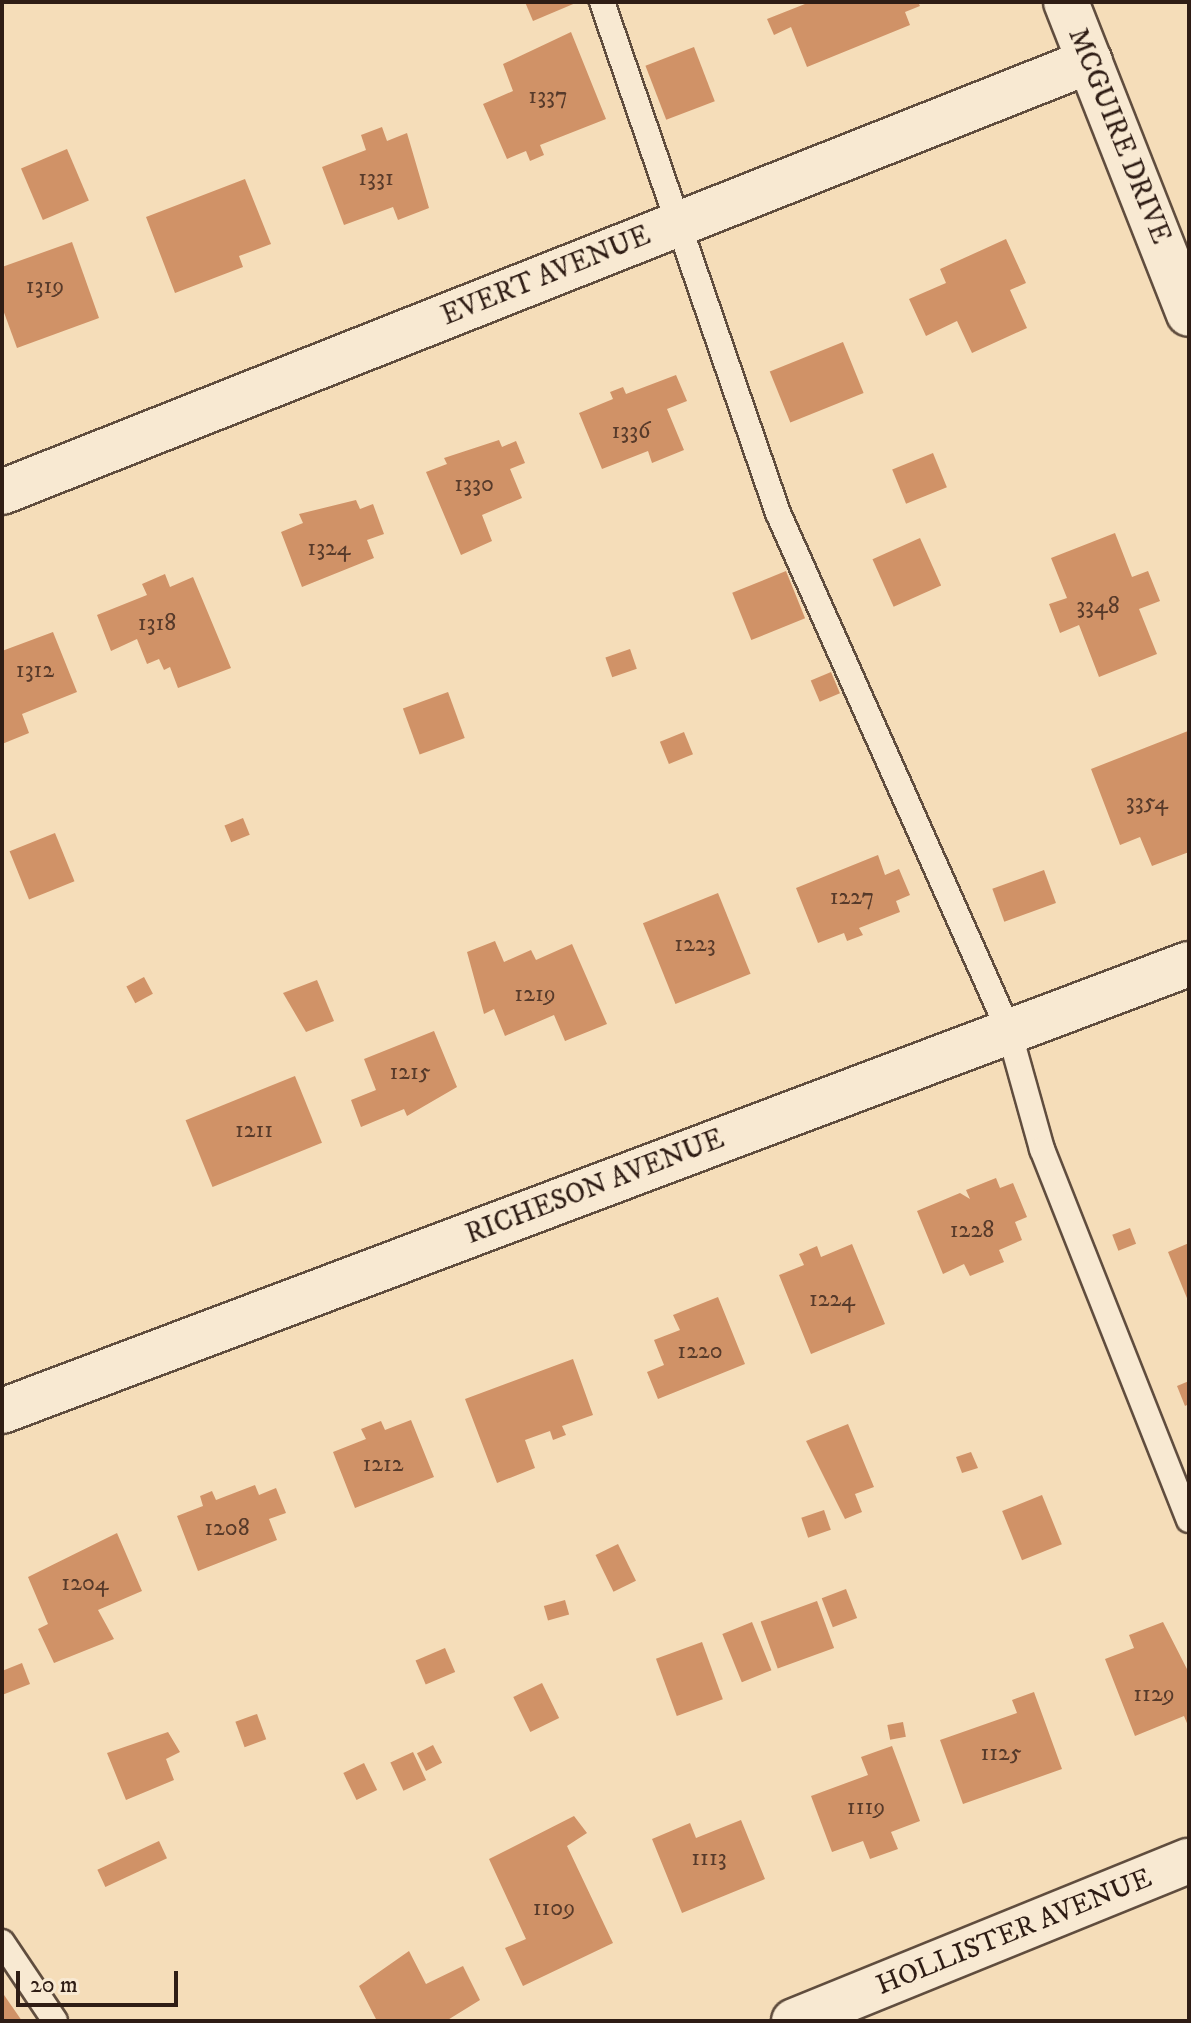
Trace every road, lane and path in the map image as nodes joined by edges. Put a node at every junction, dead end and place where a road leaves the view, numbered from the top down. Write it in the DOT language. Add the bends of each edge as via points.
graph roads {
  1 [pos="602,2"];
  2 [pos="1066,2"];
  3 [pos="1090,61"];
  4 [pos="677,224"];
  5 [pos="1189,314"];
  6 [pos="2,492"];
  7 [pos="1189,964"];
  8 [pos="1009,1031"];
  9 [pos="2,1411"];
  10 [pos="1189,1520"];
  11 [pos="1189,1861"];
  12 [pos="2,1942"];
  13 [pos="55,2021"];
  14 [pos="794,2021"];
  1 -- 4 [label="lane"];
  2 -- 3 [label="street, MCGUIRE DRIVE"];
  3 -- 4 [label="street, EVERT AVENUE"];
  3 -- 5 [label="street, MCGUIRE DRIVE"];
  4 -- 6 [label="street, EVERT AVENUE"];
  4 -- 8 [label="lane" via="778,513"];
  7 -- 8 [label="street, RICHESON AVENUE"];
  8 -- 9 [label="street, RICHESON AVENUE"];
  8 -- 10 [label="lane" via="1042,1149"];
  11 -- 14 [label="street, HOLLISTER AVENUE"];
  12 -- 13 [label="lane"];
}
